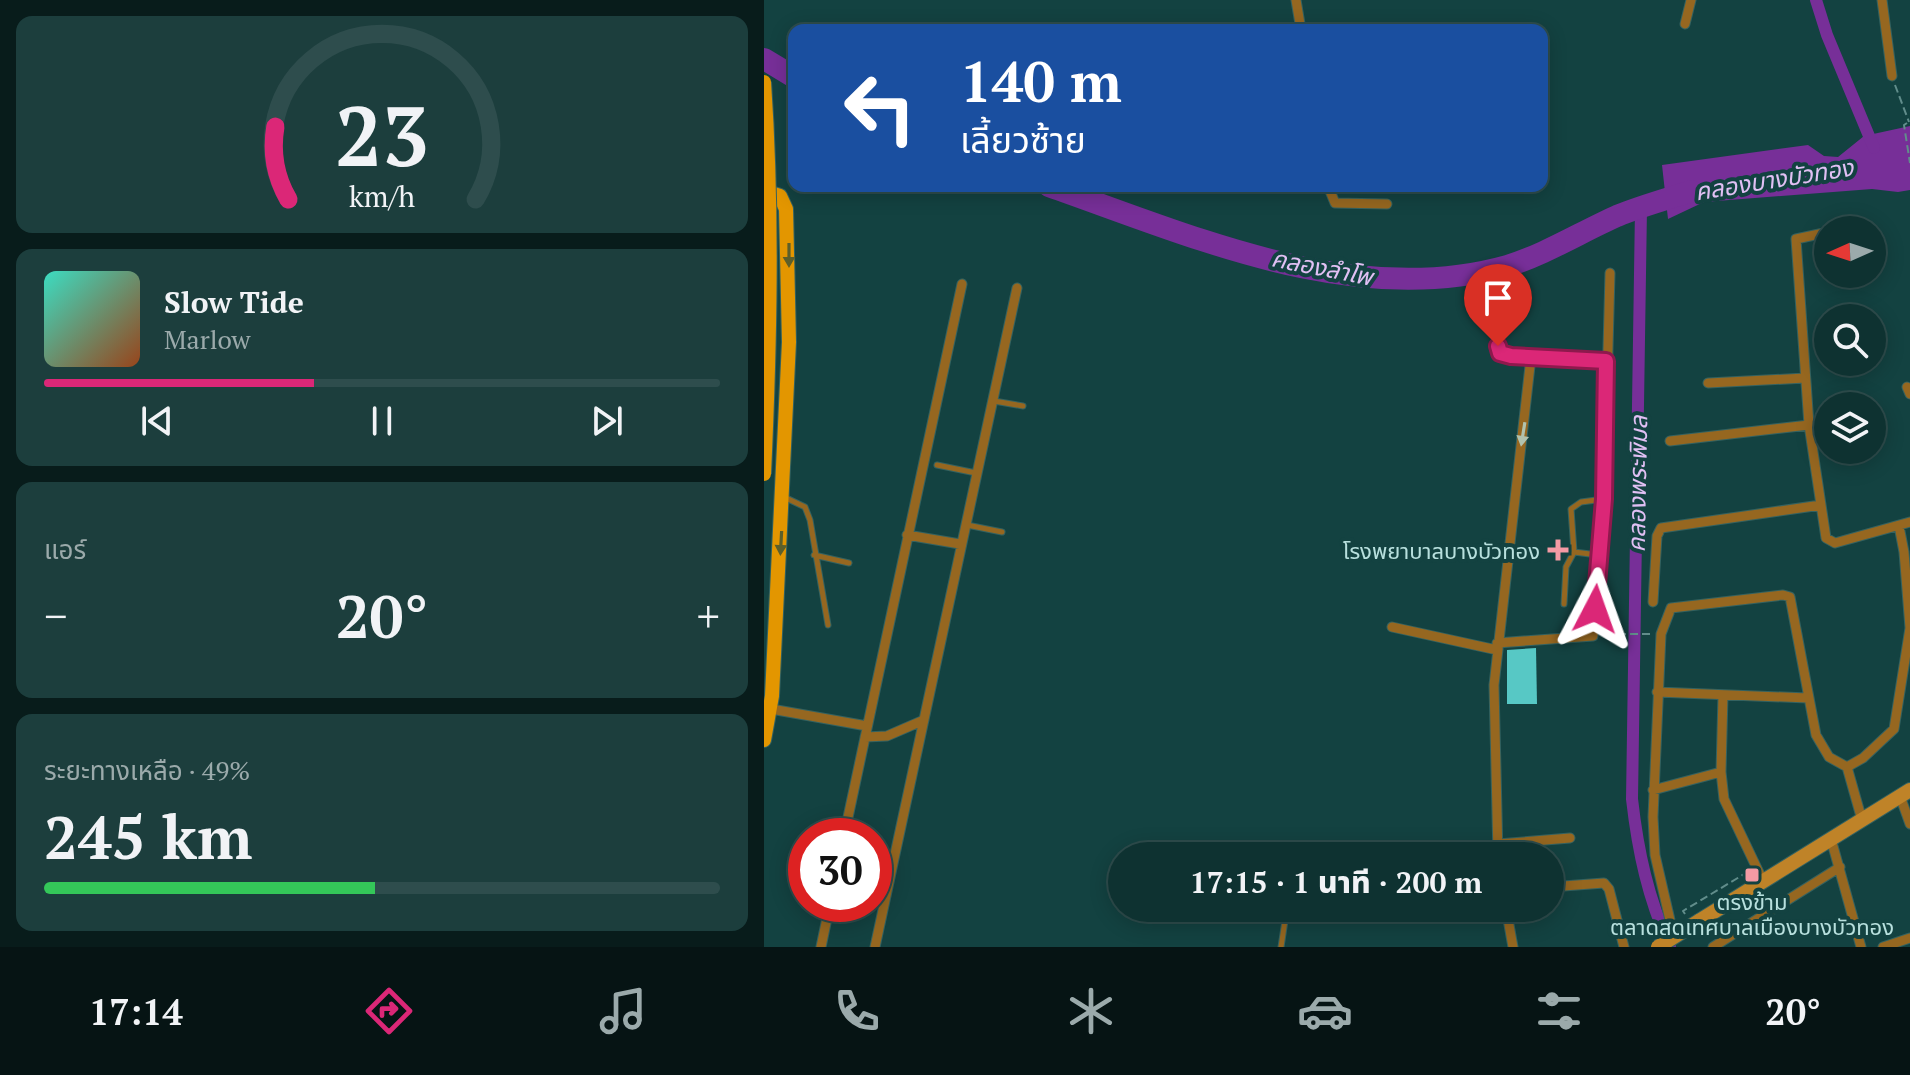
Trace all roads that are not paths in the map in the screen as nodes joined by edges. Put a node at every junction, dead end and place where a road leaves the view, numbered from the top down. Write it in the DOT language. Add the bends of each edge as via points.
graph roads {
  1 [pos="1296,0"];
  2 [pos="1691,0"];
  3 [pos="1882,0"];
  4 [pos="1300,24"];
  5 [pos="1685,24"];
  6 [pos="1892,76"];
  7 [pos="764,82"];
  8 [pos="764,191"];
  9 [pos="1330,192"];
  10 [pos="1387,204"];
  11 [pos="1814,235"];
  12 [pos="1610,273"];
  13 [pos="962,284"];
  14 [pos="1017,288"];
  15 [pos="1497,334"];
  16 [pos="1531,357"];
  17 [pos="1606,361"];
  18 [pos="1805,378"];
  19 [pos="1708,383"];
  20 [pos="993,400"];
  21 [pos="1023,406"];
  22 [pos="1809,425"];
  23 [pos="1670,441"];
  24 [pos="937,465"];
  25 [pos="977,473"];
  26 [pos="764,474"];
  27 [pos="783,497"];
  28 [pos="1604,499"];
  29 [pos="1821,505"];
  30 [pos="1910,522"];
  31 [pos="966,524"];
  32 [pos="1899,526"];
  33 [pos="1002,532"];
  34 [pos="907,535"];
  35 [pos="960,544"];
  36 [pos="1574,552"];
  37 [pos="814,555"];
  38 [pos="1599,555"];
  39 [pos="849,563"];
  40 [pos="1653,602"];
  41 [pos="1564,604"];
  42 [pos="828,625"];
  43 [pos="1392,627"];
  44 [pos="1497,646"];
  45 [pos="1657,692"];
  46 [pos="1723,695"];
  47 [pos="1808,698"];
  48 [pos="771,709"];
  49 [pos="924,720"];
  50 [pos="867,726"];
  51 [pos="865,737"];
  52 [pos="764,740"];
  53 [pos="1847,767"];
  54 [pos="1721,772"];
  55 [pos="1653,790"];
  56 [pos="1905,793"];
  57 [pos="848,818"];
  58 [pos="1862,820"];
  59 [pos="1910,824"];
  60 [pos="1570,838"];
  61 [pos="1831,839"];
  62 [pos="1498,842"];
  63 [pos="1522,842"];
  64 [pos="1840,867"];
  65 [pos="1763,881"];
  66 [pos="1564,886"];
  67 [pos="1670,920"];
  68 [pos="826,922"];
  69 [pos="1285,922"];
  70 [pos="1509,922"];
  71 [pos="1910,938"];
  72 [pos="821,947"];
  73 [pos="875,947"];
  74 [pos="1281,947"];
  75 [pos="1513,947"];
  76 [pos="1624,947"];
  77 [pos="1658,947"];
  78 [pos="1713,947"];
  79 [pos="1861,947"];
  80 [pos="1883,947"];
  1 -- 4 [label="street"];
  2 -- 5 [label="street"];
  3 -- 6 [label="street"];
  7 -- 26 [label="main road, bridge" via="771,176"];
  8 -- 27 [label="main road, one-way" via="780,196 789,240"];
  9 -- 10 [label="street" via="1335,203"];
  11 -- 18 [label="street" via="1796,239"];
  12 -- 17 [label="street"];
  13 -- 34 [label="street"];
  14 -- 20 [label="street"];
  15 -- 16 [label="street" via="1500,353"];
  16 -- 17 [label="street"];
  16 -- 44 [label="street, one-way"];
  17 -- 28 [label="street"];
  18 -- 19 [label="street"];
  18 -- 22 [label="street"];
  20 -- 21 [label="lane"];
  20 -- 25 [label="street"];
  22 -- 23 [label="street"];
  22 -- 29 [label="street"];
  24 -- 25 [label="lane"];
  25 -- 31 [label="street"];
  27 -- 37 [label="lane" via="805,507"];
  27 -- 48 [label="main road, one-way"];
  28 -- 36 [label="lane" via="1571,509"];
  28 -- 38 [label="street"];
  29 -- 32 [label="street" via="1826,538 1832,543"];
  29 -- 40 [label="street" via="1661,528"];
  30 -- 32 [label="street"];
  31 -- 33 [label="lane"];
  31 -- 35 [label="street"];
  32 -- 53 [label="street" via="1910,628 1894,729"];
  34 -- 35 [label="street"];
  34 -- 50 [label="street"];
  35 -- 49 [label="street"];
  36 -- 38 [label="lane"];
  36 -- 41 [label="lane" via="1566,567"];
  37 -- 39 [label="lane"];
  37 -- 42 [label="lane"];
  38 -- 44 [label="street" via="1593,636"];
  43 -- 44 [label="street"];
  44 -- 62 [label="street"];
  45 -- 46 [label="street"];
  45 -- 47 [label="street" via="1661,634 1671,608 1783,595 1793,600"];
  45 -- 55 [label="street"];
  46 -- 47 [label="street"];
  46 -- 54 [label="street"];
  47 -- 53 [label="street" via="1821,748"];
  48 -- 50 [label="street"];
  48 -- 52 [label="main road"];
  49 -- 51 [label="street" via="887,736"];
  49 -- 73 [label="street"];
  50 -- 51 [label="street"];
  51 -- 57 [label="street"];
  53 -- 58 [label="street"];
  54 -- 55 [label="street"];
  54 -- 65 [label="street" via="1729,815"];
  55 -- 67 [label="street" via="1655,855"];
  56 -- 58 [label="main road"];
  56 -- 59 [label="street"];
  58 -- 61 [label="main road"];
  60 -- 63 [label="street"];
  61 -- 64 [label="street"];
  61 -- 65 [label="main road"];
  64 -- 78 [label="street"];
  64 -- 79 [label="street"];
  65 -- 77 [label="main road, bridge"];
  66 -- 76 [label="street" via="1604,883"];
  68 -- 72 [label="street"];
  69 -- 74 [label="lane"];
  70 -- 75 [label="street"];
  71 -- 80 [label="street"];
}
